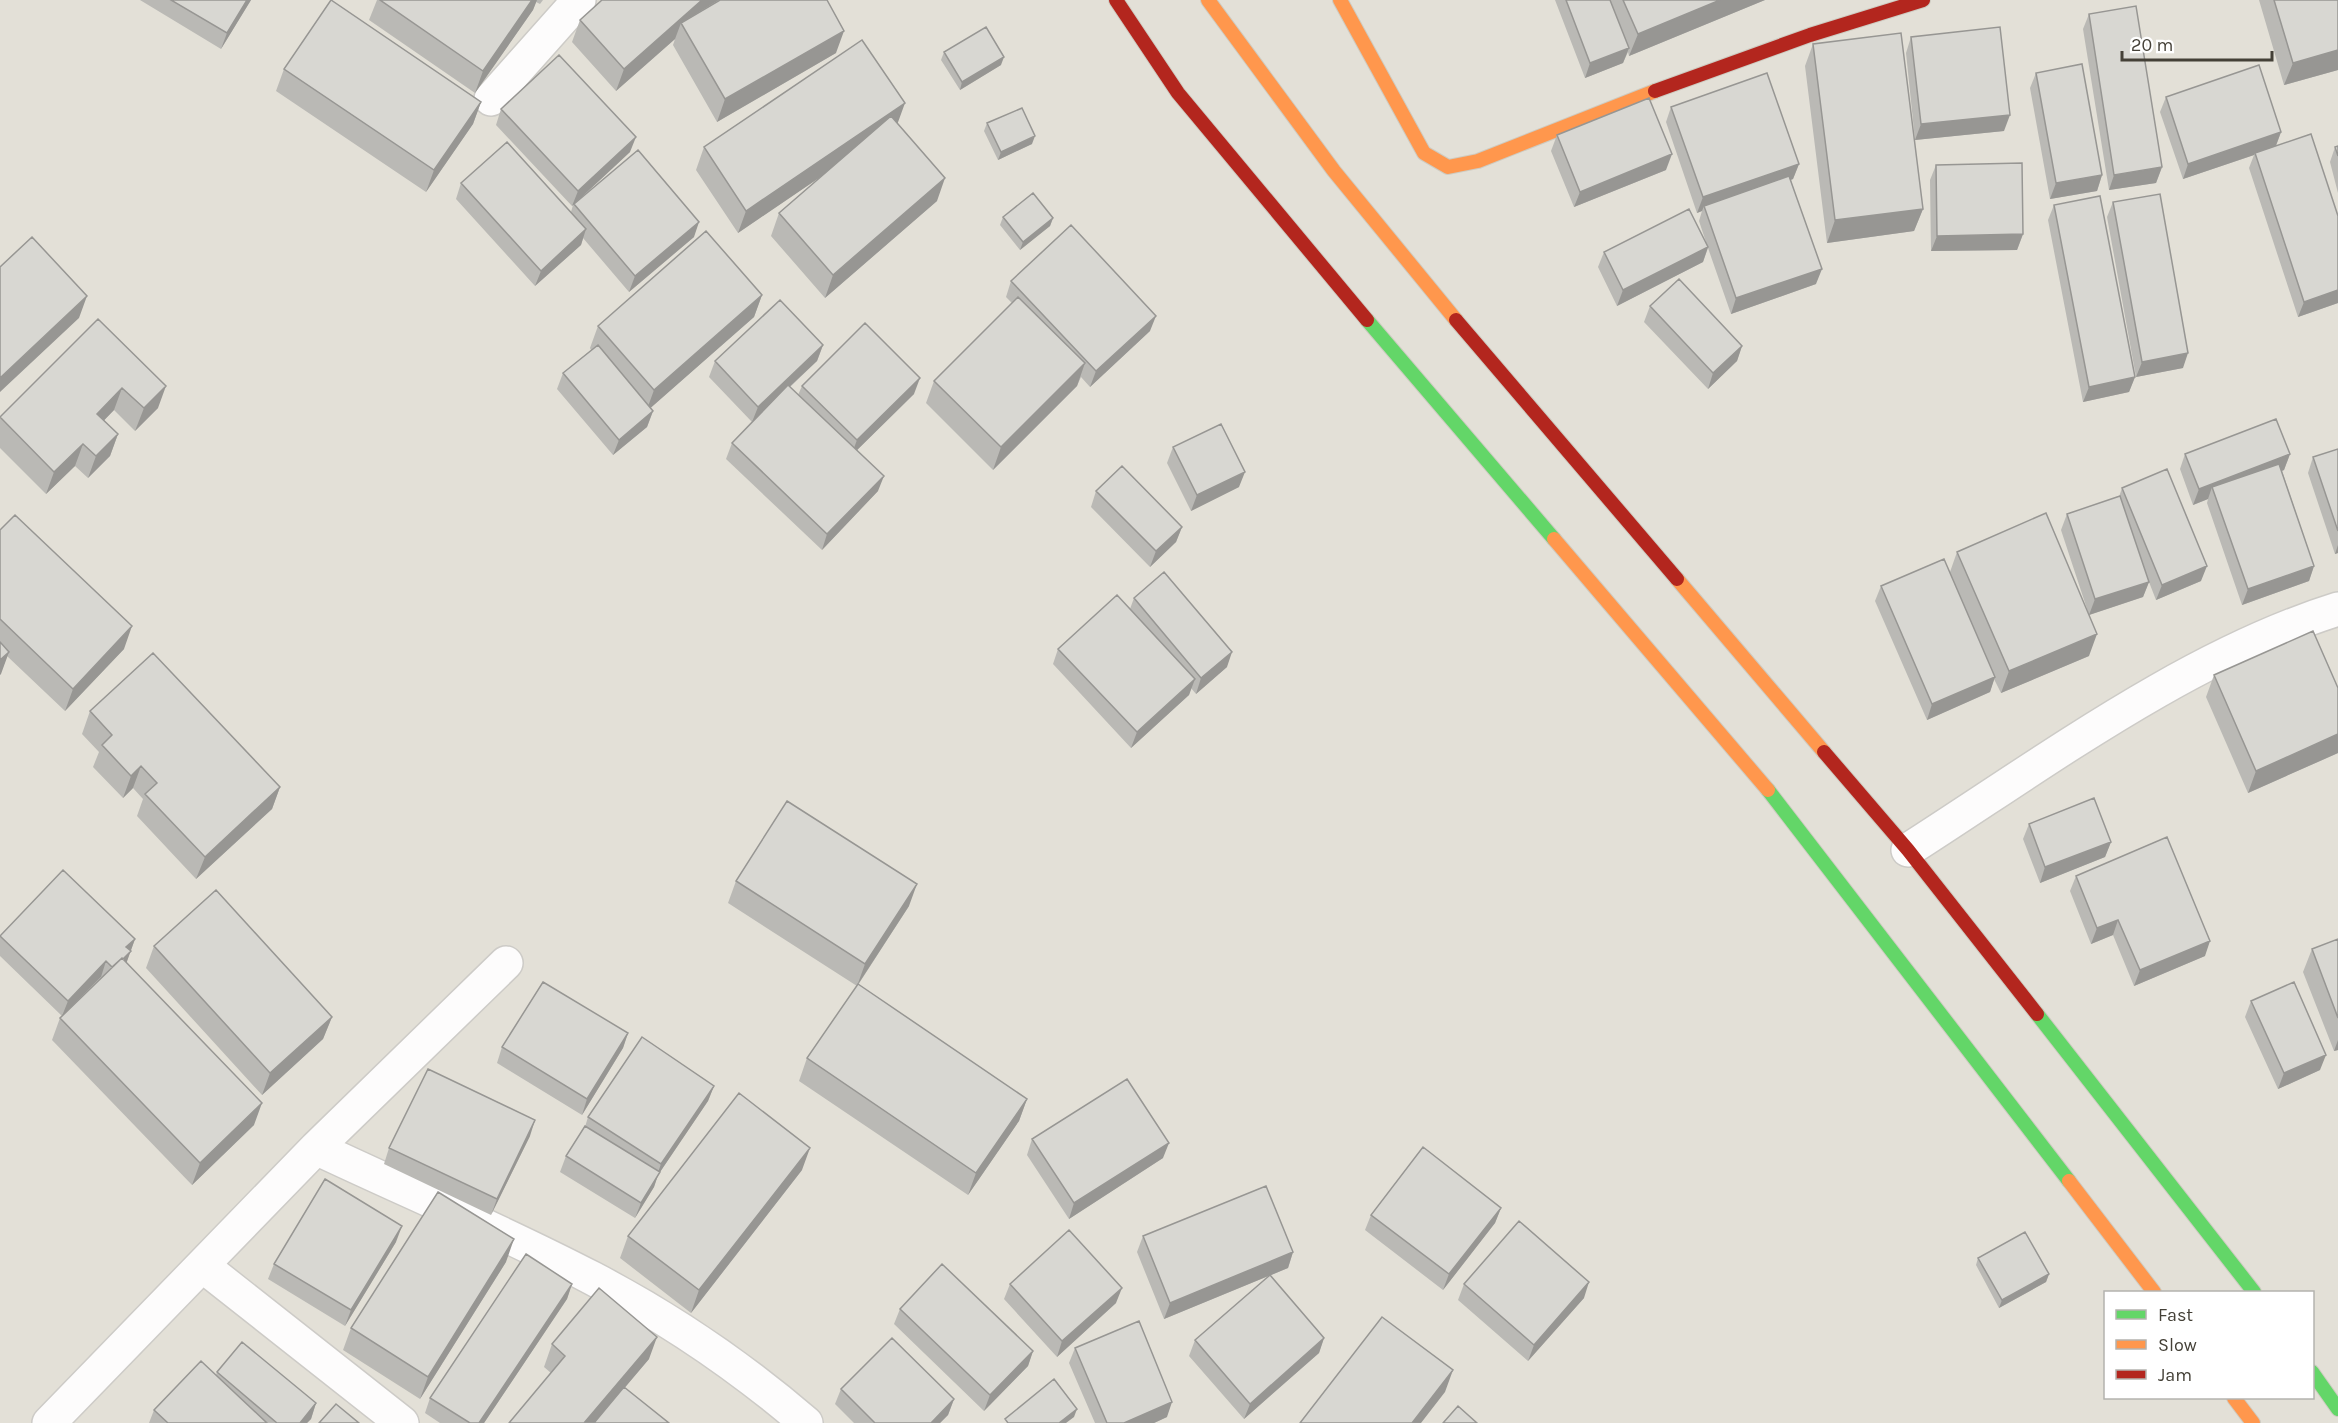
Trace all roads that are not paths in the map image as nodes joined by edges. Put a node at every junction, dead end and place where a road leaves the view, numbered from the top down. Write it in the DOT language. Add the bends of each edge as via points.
graph roads {
  1 [pos="579,0"];
  2 [pos="1116,0"];
  3 [pos="1208,0"];
  4 [pos="1340,0"];
  5 [pos="1923,0"];
  6 [pos="491,99"];
  7 [pos="2338,609"];
  8 [pos="1908,850"];
  9 [pos="506,963"];
  10 [pos="316,1148"];
  11 [pos="203,1266"];
  12 [pos="2152,1291"];
  13 [pos="2252,1291"];
  14 [pos="2314,1373"];
  15 [pos="2235,1399"];
  16 [pos="2338,1409"];
  17 [pos="49,1423"];
  18 [pos="402,1423"];
  19 [pos="806,1423"];
  20 [pos="2253,1423"];
  1 -- 6 [label="street"];
  2 -- 12 [label="main road" via="1178,93 1268,203 1794,821"];
  3 -- 8 [label="main road" via="1334,171 1470,337"];
  4 -- 5 [label="main road" via="1424,153 1448,167 1478,161 1841,23"];
  7 -- 8 [label="street" via="2297,622 2164,687"];
  8 -- 13 [label="main road"];
  9 -- 10 [label="street"];
  10 -- 11 [label="street"];
  10 -- 19 [label="street" via="593,1278 687,1335"];
  11 -- 17 [label="street"];
  11 -- 18 [label="street"];
  14 -- 16 [label="main road"];
  15 -- 20 [label="main road"];
}
